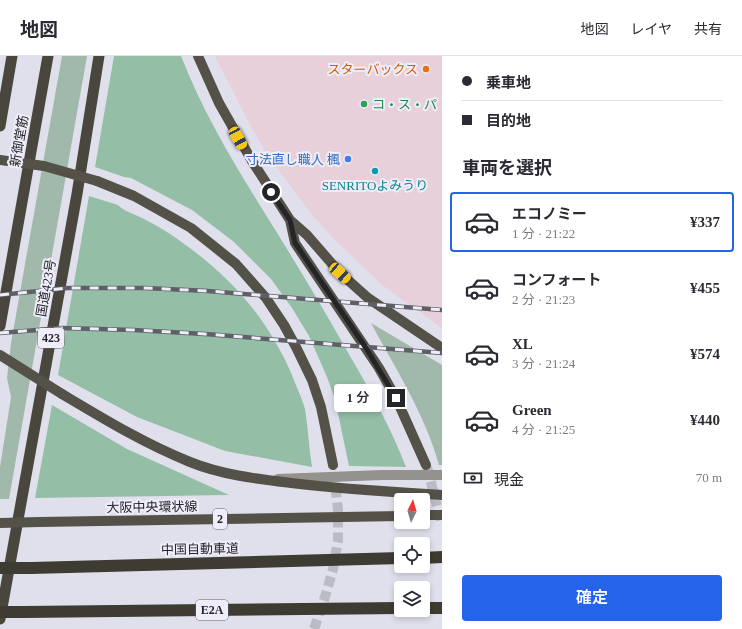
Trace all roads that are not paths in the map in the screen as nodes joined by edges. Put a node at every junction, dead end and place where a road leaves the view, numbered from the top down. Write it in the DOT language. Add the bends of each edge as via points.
graph roads {
  1 [pos="12,56"];
  2 [pos="48,56"];
  3 [pos="100,56"];
  4 [pos="198,56"];
  5 [pos="0,126"];
  6 [pos="0,160"];
  7 [pos="290,220"];
  8 [pos="0,326"];
  9 [pos="442,348"];
  10 [pos="0,355"];
  11 [pos="333,465"];
  12 [pos="426,465"];
  13 [pos="442,475"];
  14 [pos="258,479"];
  15 [pos="442,495"];
  16 [pos="430,515"];
  17 [pos="442,515"];
  18 [pos="394,516"];
  19 [pos="0,523"];
  20 [pos="442,557"];
  21 [pos="394,558"];
  22 [pos="430,558"];
  23 [pos="0,568"];
  24 [pos="394,608"];
  25 [pos="430,608"];
  26 [pos="442,608"];
  27 [pos="0,612"];
  28 [pos="0,619"];
  1 -- 5 [label="highway, 新御堂筋"];
  2 -- 8 [label="highway, 新御堂筋"];
  3 -- 28 [label="highway, 国道423号 / 423"];
  4 -- 7 [label="main road" via="244,148"];
  6 -- 11 [label="main road, bridge" via="44,166 97,180 134,196 191,228 236,264 266,298 284,325 312,380 321,407"];
  7 -- 9 [label="main road" via="307,235 340,273 368,298"];
  7 -- 12 [label="main road" via="295,243 366,348 396,398"];
  10 -- 14 [label="main road, bridge" via="116,426 191,463"];
  13 -- 14 [label="street"];
  14 -- 15 [label="main road" via="314,486"];
  16 -- 17 [label="main road"];
  18 -- 19 [label="main road, 大阪中央環状線 / 2, bridge"];
  20 -- 22 [label="highway"];
  21 -- 23 [label="highway, 中国自動車道, bridge"];
  24 -- 27 [label="highway, E2A, bridge"];
  25 -- 26 [label="highway"];
}
